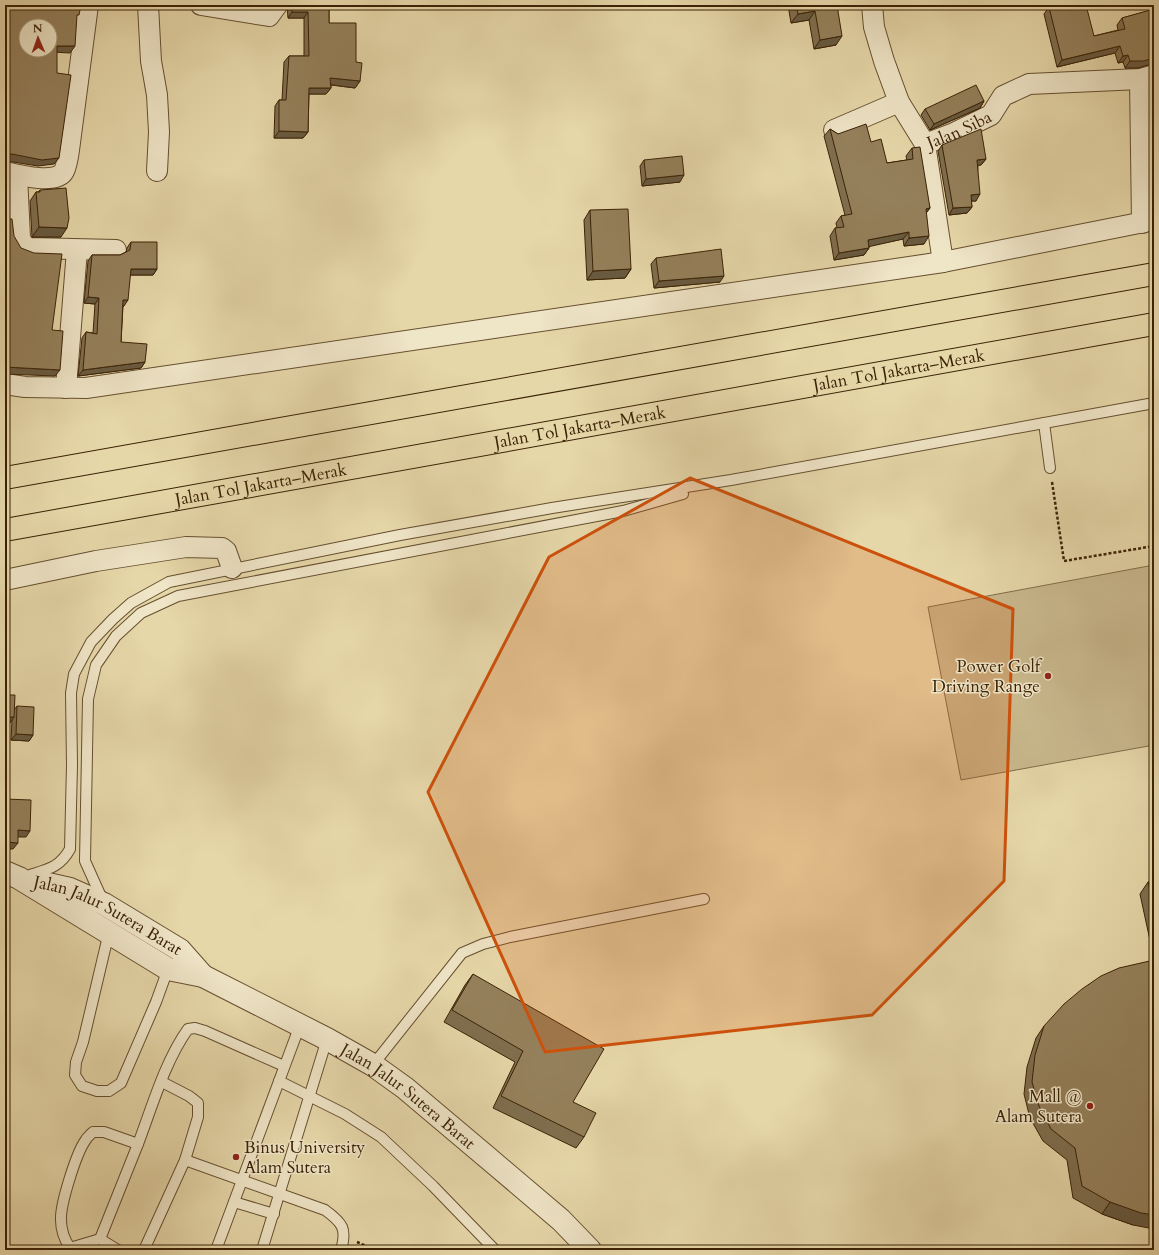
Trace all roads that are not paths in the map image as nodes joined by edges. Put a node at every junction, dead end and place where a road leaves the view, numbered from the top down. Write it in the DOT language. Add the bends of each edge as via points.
graph roads {
  1 [pos="88,5"];
  2 [pos="148,5"];
  3 [pos="201,5"];
  4 [pos="277,5"];
  5 [pos="872,5"];
  6 [pos="1147,77"];
  7 [pos="899,102"];
  8 [pos="834,130"];
  9 [pos="924,144"];
  10 [pos="157,171"];
  11 [pos="11,174"];
  12 [pos="1148,221"];
  13 [pos="77,250"];
  14 [pos="116,250"];
  15 [pos="943,262"];
  16 [pos="1154,274"];
  17 [pos="1154,324"];
  18 [pos="5,384"];
  19 [pos="66,388"];
  20 [pos="1154,403"];
  21 [pos="1044,423"];
  22 [pos="1050,468"];
  23 [pos="5,478"];
  24 [pos="731,480"];
  25 [pos="5,530"];
  26 [pos="232,568"];
  27 [pos="5,580"];
  28 [pos="12,875"];
  29 [pos="704,899"];
  30 [pos="104,904"];
  31 [pos="109,932"];
  32 [pos="168,969"];
  33 [pos="204,976"];
  34 [pos="300,1026"];
  35 [pos="327,1039"];
  36 [pos="373,1065"];
  37 [pos="284,1066"];
  38 [pos="279,1081"];
  39 [pos="162,1082"];
  40 [pos="309,1096"];
  41 [pos="138,1144"];
  42 [pos="185,1160"];
  43 [pos="242,1180"];
  44 [pos="279,1194"];
  45 [pos="234,1202"];
  46 [pos="274,1214"];
  47 [pos="100,1239"];
  48 [pos="70,1249"];
  49 [pos="118,1250"];
  50 [pos="144,1250"];
  51 [pos="216,1250"];
  52 [pos="262,1250"];
  53 [pos="341,1250"];
  54 [pos="496,1250"];
  55 [pos="590,1250"];
  1 -- 11 [label="street" via="64,172 59,177 50,179"];
  2 -- 10 [label="street" via="151,61 157,95"];
  3 -- 4 [label="street" via="268,16"];
  5 -- 7 [label="street, Jalan Siba" via="874,27"];
  6 -- 9 [label="street, Jalan Siba" via="1029,84 1003,96 991,115"];
  6 -- 12 [label="street"];
  7 -- 8 [label="street"];
  7 -- 9 [label="street, Jalan Siba"];
  9 -- 15 [label="street"];
  11 -- 13 [label="street" via="21,243 30,248"];
  12 -- 15 [label="street"];
  13 -- 14 [label="street"];
  13 -- 19 [label="street"];
  15 -- 19 [label="street" via="86,388"];
  16 -- 23 [label="highway"];
  17 -- 25 [label="highway, Jalan Tol Jakarta–Merak"];
  18 -- 19 [label="street"];
  20 -- 21 [label="lane"];
  21 -- 22 [label="lane"];
  21 -- 24 [label="lane"];
  24 -- 26 [label="lane" via="552,508"];
  24 -- 30 [label="lane" via="623,511 178,596 141,613 116,636 96,665 88,699 85,861"];
  26 -- 27 [label="street" via="226,551 222,548 186,547 96,560"];
  26 -- 28 [label="lane" via="169,582 131,603 92,642 74,674 70,693 70,849 64,860 47,870"];
  28 -- 30 [label="street, Jalan Jalur Sutera Barat" via="70,889"];
  28 -- 31 [label="street, Jalan Jalur Sutera Barat"];
  29 -- 36 [label="lane" via="510,937 462,953"];
  30 -- 33 [label="street, Jalan Jalur Sutera Barat" via="180,950"];
  31 -- 32 [label="street, Jalan Jalur Sutera Barat"];
  31 -- 32 [label="lane" via="76,1062 74,1075 82,1086 97,1091 109,1091 121,1083"];
  32 -- 33 [label="street, Jalan Jalur Sutera Barat"];
  33 -- 34 [label="street, Jalan Jalur Sutera Barat"];
  34 -- 35 [label="street, Jalan Jalur Sutera Barat"];
  34 -- 37 [label="lane"];
  35 -- 36 [label="street, Jalan Jalur Sutera Barat"];
  35 -- 40 [label="lane"];
  36 -- 55 [label="street, Jalan Jalur Sutera Barat" via="405,1088 561,1220"];
  37 -- 38 [label="lane"];
  37 -- 39 [label="lane" via="195,1028 188,1029 182,1038"];
  38 -- 40 [label="lane"];
  38 -- 43 [label="lane"];
  39 -- 41 [label="lane"];
  39 -- 42 [label="lane" via="198,1103 198,1117"];
  40 -- 44 [label="lane"];
  40 -- 54 [label="lane" via="345,1114 381,1137"];
  41 -- 47 [label="lane"];
  41 -- 48 [label="lane" via="104,1132 93,1132 86,1140 65,1194 60,1218 63,1237"];
  42 -- 43 [label="lane"];
  42 -- 50 [label="lane"];
  43 -- 44 [label="lane"];
  43 -- 45 [label="lane"];
  44 -- 46 [label="lane"];
  44 -- 53 [label="lane" via="325,1210 342,1224 345,1236"];
  45 -- 46 [label="lane"];
  45 -- 51 [label="lane"];
  46 -- 52 [label="lane"];
  47 -- 48 [label="lane"];
  47 -- 49 [label="lane"];
}
